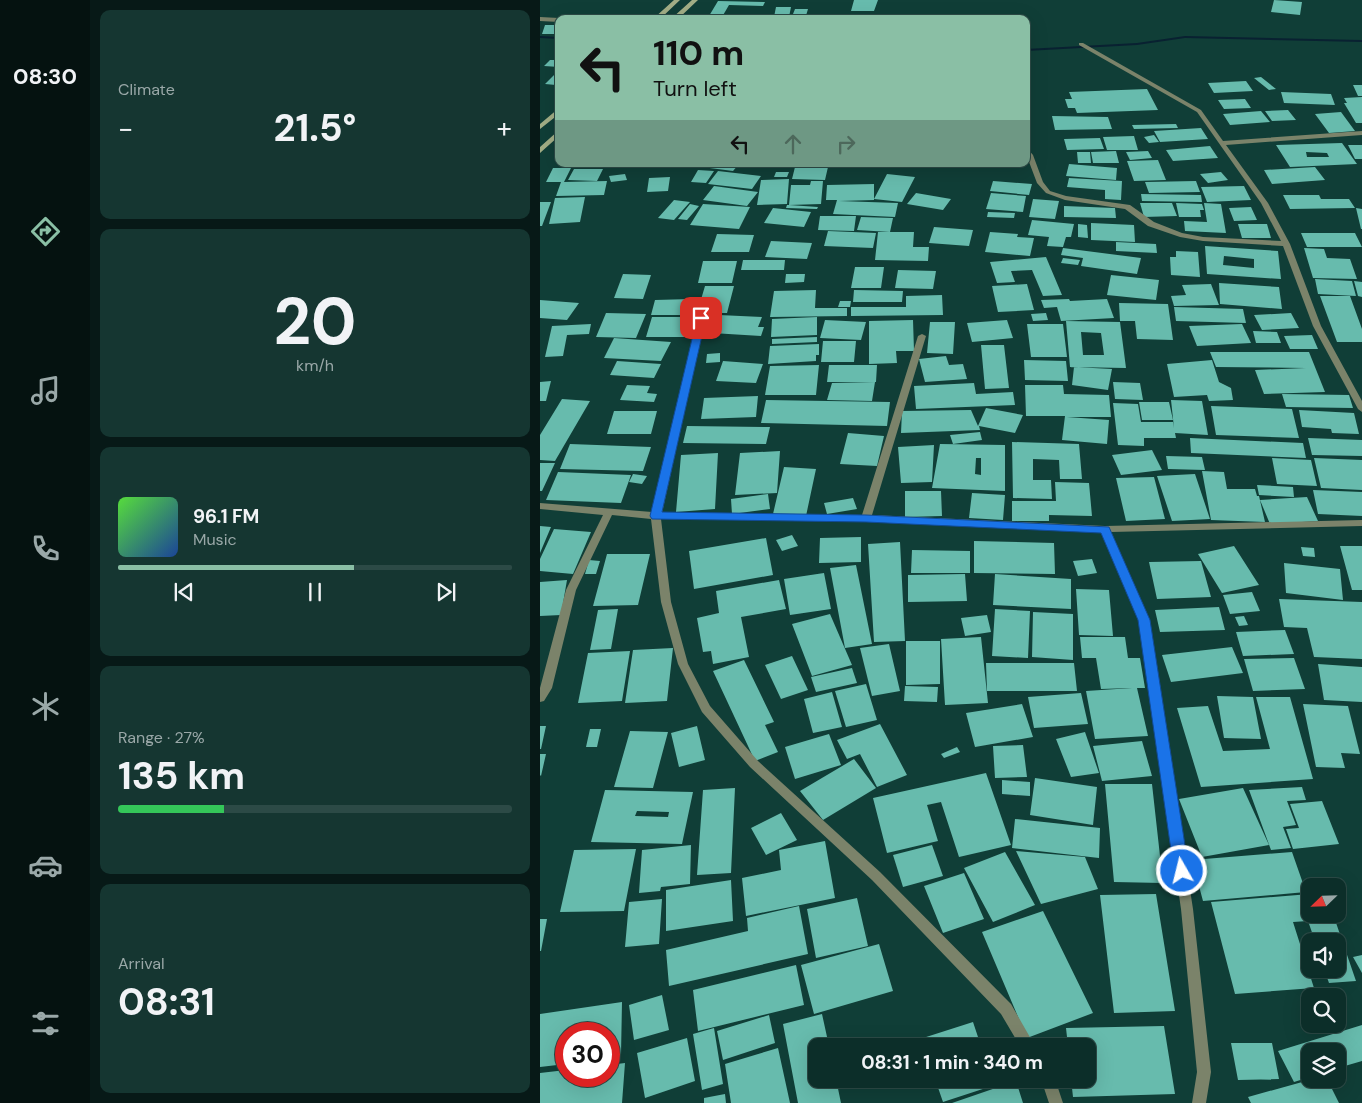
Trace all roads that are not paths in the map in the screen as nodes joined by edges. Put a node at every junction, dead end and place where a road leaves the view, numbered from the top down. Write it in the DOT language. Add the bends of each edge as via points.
graph roads {
  1 [pos="677,0"];
  2 [pos="695,0"];
  3 [pos="660,15"];
  4 [pos="678,15"];
  5 [pos="540,19"];
  6 [pos="555,20"];
  7 [pos="1081,44"];
  8 [pos="555,114"];
  9 [pos="540,127"];
  10 [pos="1362,133"];
  11 [pos="555,136"];
  12 [pos="1222,143"];
  13 [pos="540,150"];
  14 [pos="1030,155"];
  15 [pos="1286,244"];
  16 [pos="701,318"];
  17 [pos="922,336"];
  18 [pos="1362,409"];
  19 [pos="540,506"];
  20 [pos="609,512"];
  21 [pos="656,516"];
  22 [pos="866,518"];
  23 [pos="1362,523"];
  24 [pos="1105,529"];
  25 [pos="540,698"];
  26 [pos="1023,1038"];
  27 [pos="1051,1088"];
  28 [pos="1056,1103"];
  29 [pos="1198,1103"];
  1 -- 3 [label="main road"];
  2 -- 4 [label="main road"];
  5 -- 6 [label="street"];
  7 -- 12 [label="street" via="1199,111"];
  8 -- 9 [label="main road"];
  10 -- 12 [label="street"];
  11 -- 13 [label="main road"];
  12 -- 15 [label="street" via="1264,203"];
  14 -- 15 [label="street" via="1040,183 1048,192 1064,198 1127,207 1151,224 1180,235"];
  15 -- 18 [label="street" via="1318,326"];
  16 -- 21 [label="street"];
  17 -- 22 [label="street"];
  19 -- 20 [label="street"];
  20 -- 21 [label="street"];
  20 -- 25 [label="street" via="571,590 546,688"];
  21 -- 22 [label="street"];
  21 -- 26 [label="street" via="666,602 683,664 706,709 754,764 876,876 1006,1009"];
  22 -- 24 [label="street"];
  23 -- 24 [label="street"];
  24 -- 29 [label="street" via="1144,620 1187,909 1204,1072"];
  27 -- 28 [label="street"];
}
